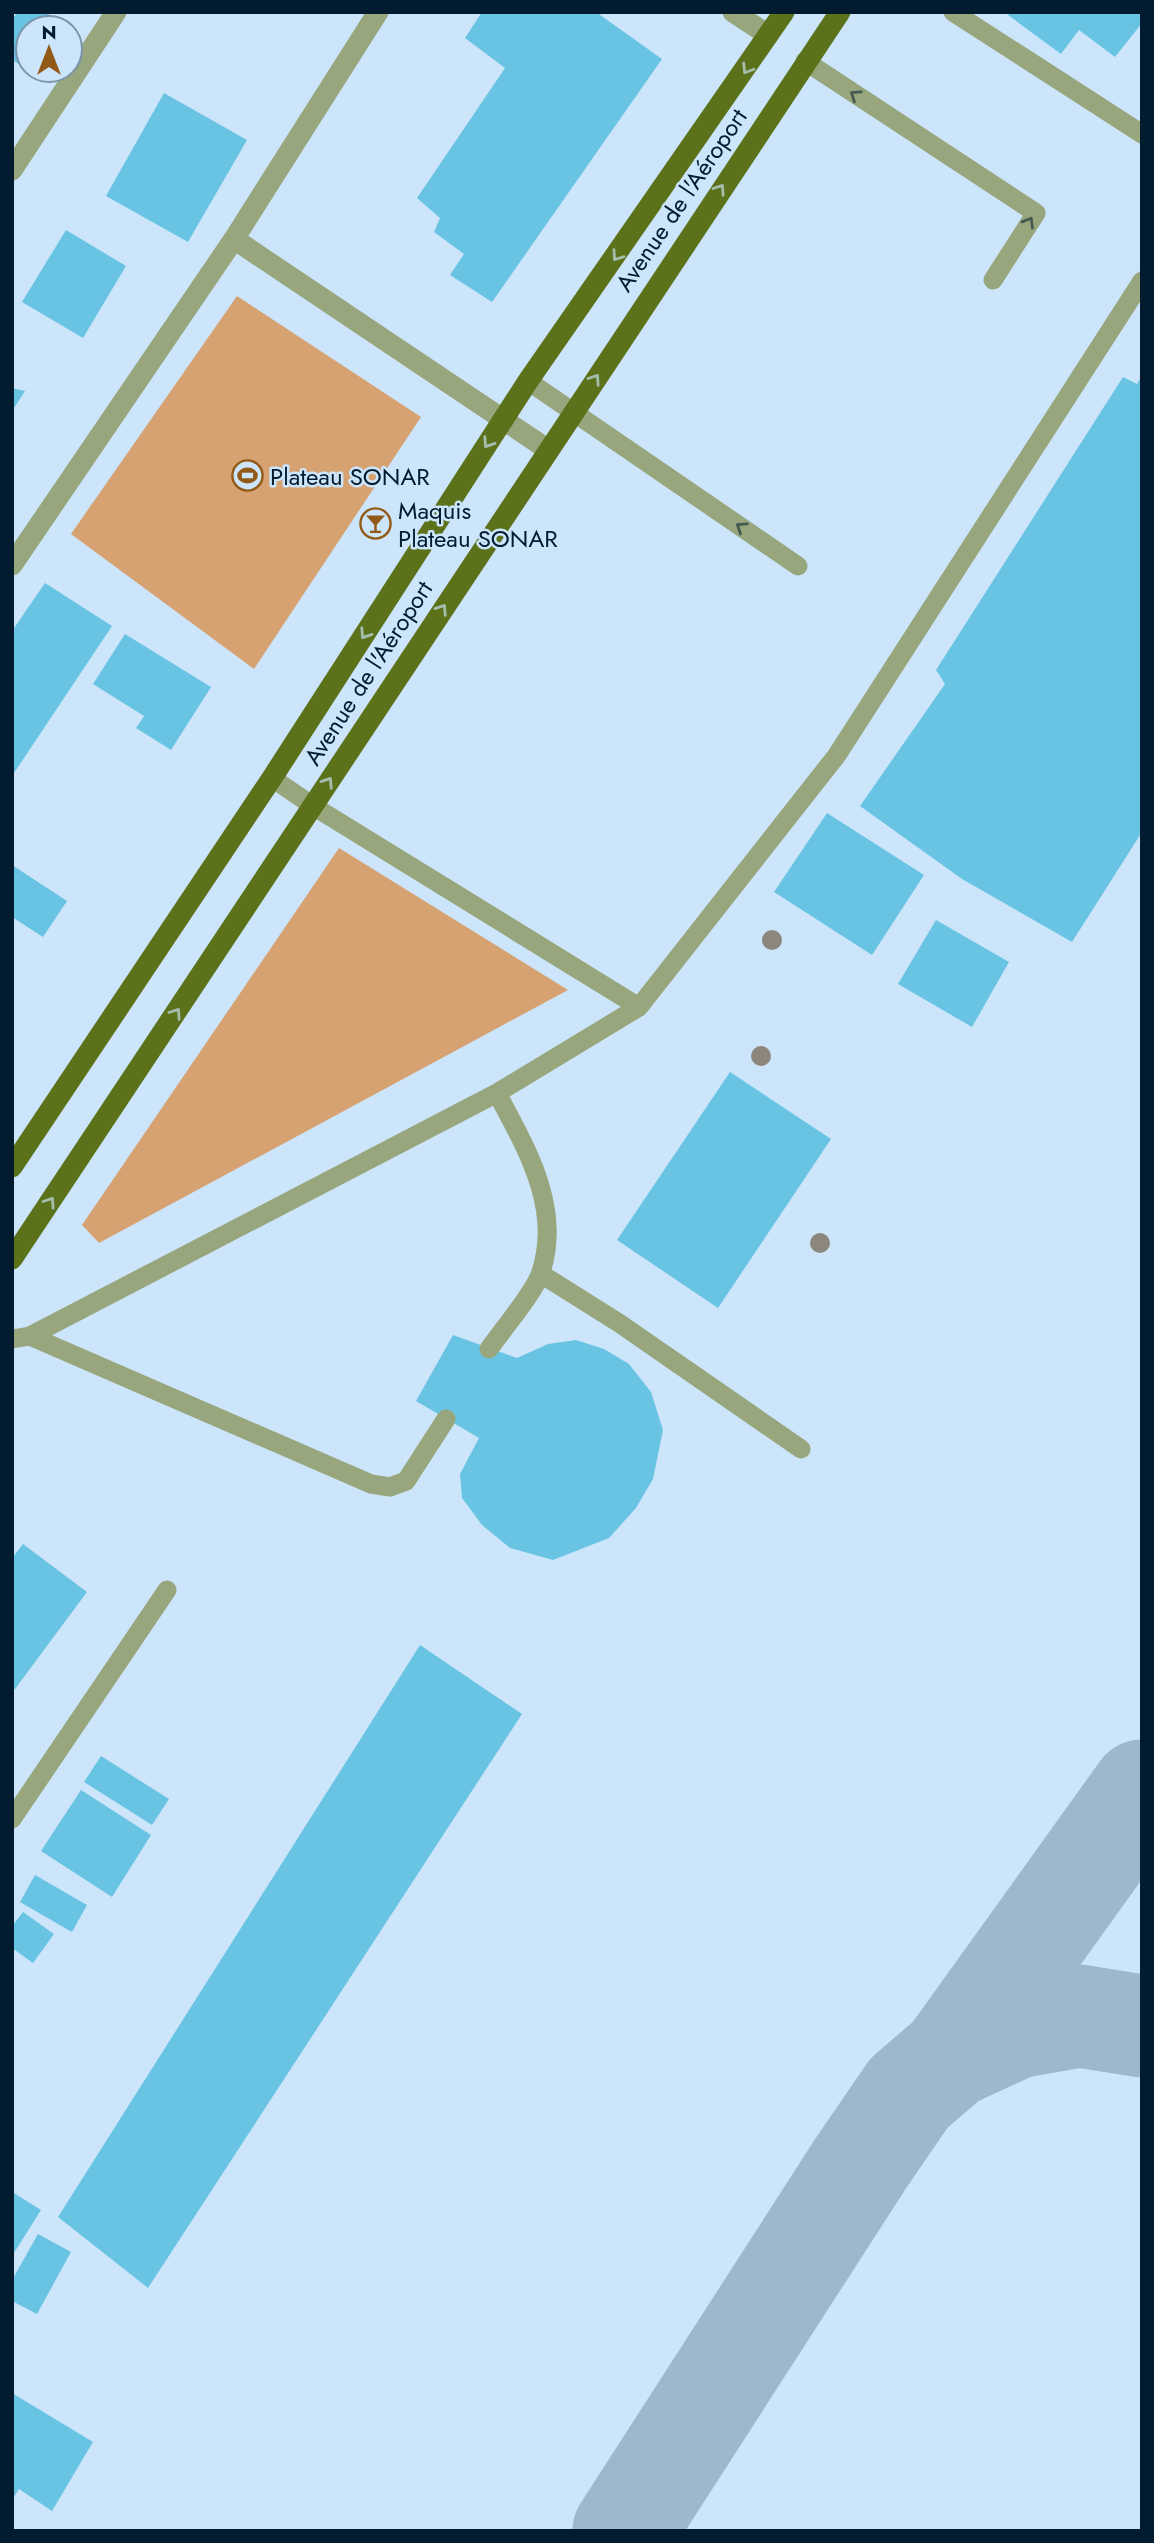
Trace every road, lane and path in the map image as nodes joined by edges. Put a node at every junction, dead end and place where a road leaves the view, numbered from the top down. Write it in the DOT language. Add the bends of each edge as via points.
graph roads {
  1 [pos="116,12"];
  2 [pos="378,12"];
  3 [pos="733,12"];
  4 [pos="785,12"];
  5 [pos="840,12"];
  6 [pos="953,12"];
  7 [pos="768,35"];
  8 [pos="805,61"];
  9 [pos="1142,134"];
  10 [pos="12,170"];
  11 [pos="234,239"];
  12 [pos="993,280"];
  13 [pos="1142,281"];
  14 [pos="528,381"];
  15 [pos="573,411"];
  16 [pos="504,418"];
  17 [pos="547,449"];
  18 [pos="12,565"];
  19 [pos="798,566"];
  20 [pos="272,778"];
  21 [pos="313,806"];
  22 [pos="639,1007"];
  23 [pos="498,1093"];
  24 [pos="12,1167"];
  25 [pos="12,1259"];
  26 [pos="541,1274"];
  27 [pos="21,1337"];
  28 [pos="489,1349"];
  29 [pos="446,1419"];
  30 [pos="801,1449"];
  31 [pos="167,1590"];
  32 [pos="12,1819"];
  1 -- 10 [label="street"];
  2 -- 11 [label="street"];
  3 -- 7 [label="street"];
  4 -- 7 [label="main road, Avenue de l'Aéroport"];
  5 -- 8 [label="main road, Avenue de l'Aéroport"];
  6 -- 9 [label="lane"];
  7 -- 14 [label="main road, Avenue de l'Aéroport, one-way"];
  12 -- 8 [label="lane, one-way" via="1036,213"];
  15 -- 8 [label="main road, Avenue de l'Aéroport, one-way"];
  11 -- 16 [label="street"];
  11 -- 18 [label="street"];
  13 -- 22 [label="lane" via="837,755"];
  14 -- 15 [label="lane"];
  14 -- 16 [label="main road, Avenue de l'Aéroport"];
  15 -- 17 [label="main road, Avenue de l'Aéroport"];
  19 -- 15 [label="lane, one-way"];
  16 -- 17 [label="street"];
  16 -- 20 [label="main road, Avenue de l'Aéroport, one-way"];
  21 -- 17 [label="main road, Avenue de l'Aéroport, one-way"];
  20 -- 21 [label="lane"];
  20 -- 24 [label="main road, Avenue de l'Aéroport"];
  21 -- 22 [label="lane"];
  25 -- 21 [label="main road, Avenue de l'Aéroport, one-way"];
  22 -- 23 [label="lane"];
  23 -- 26 [label="lane" via="538,1173 548,1227"];
  23 -- 27 [label="lane"];
  26 -- 28 [label="lane"];
  26 -- 30 [label="lane"];
  27 -- 29 [label="lane" via="371,1484 390,1487 406,1481"];
  31 -- 32 [label="lane"];
}
